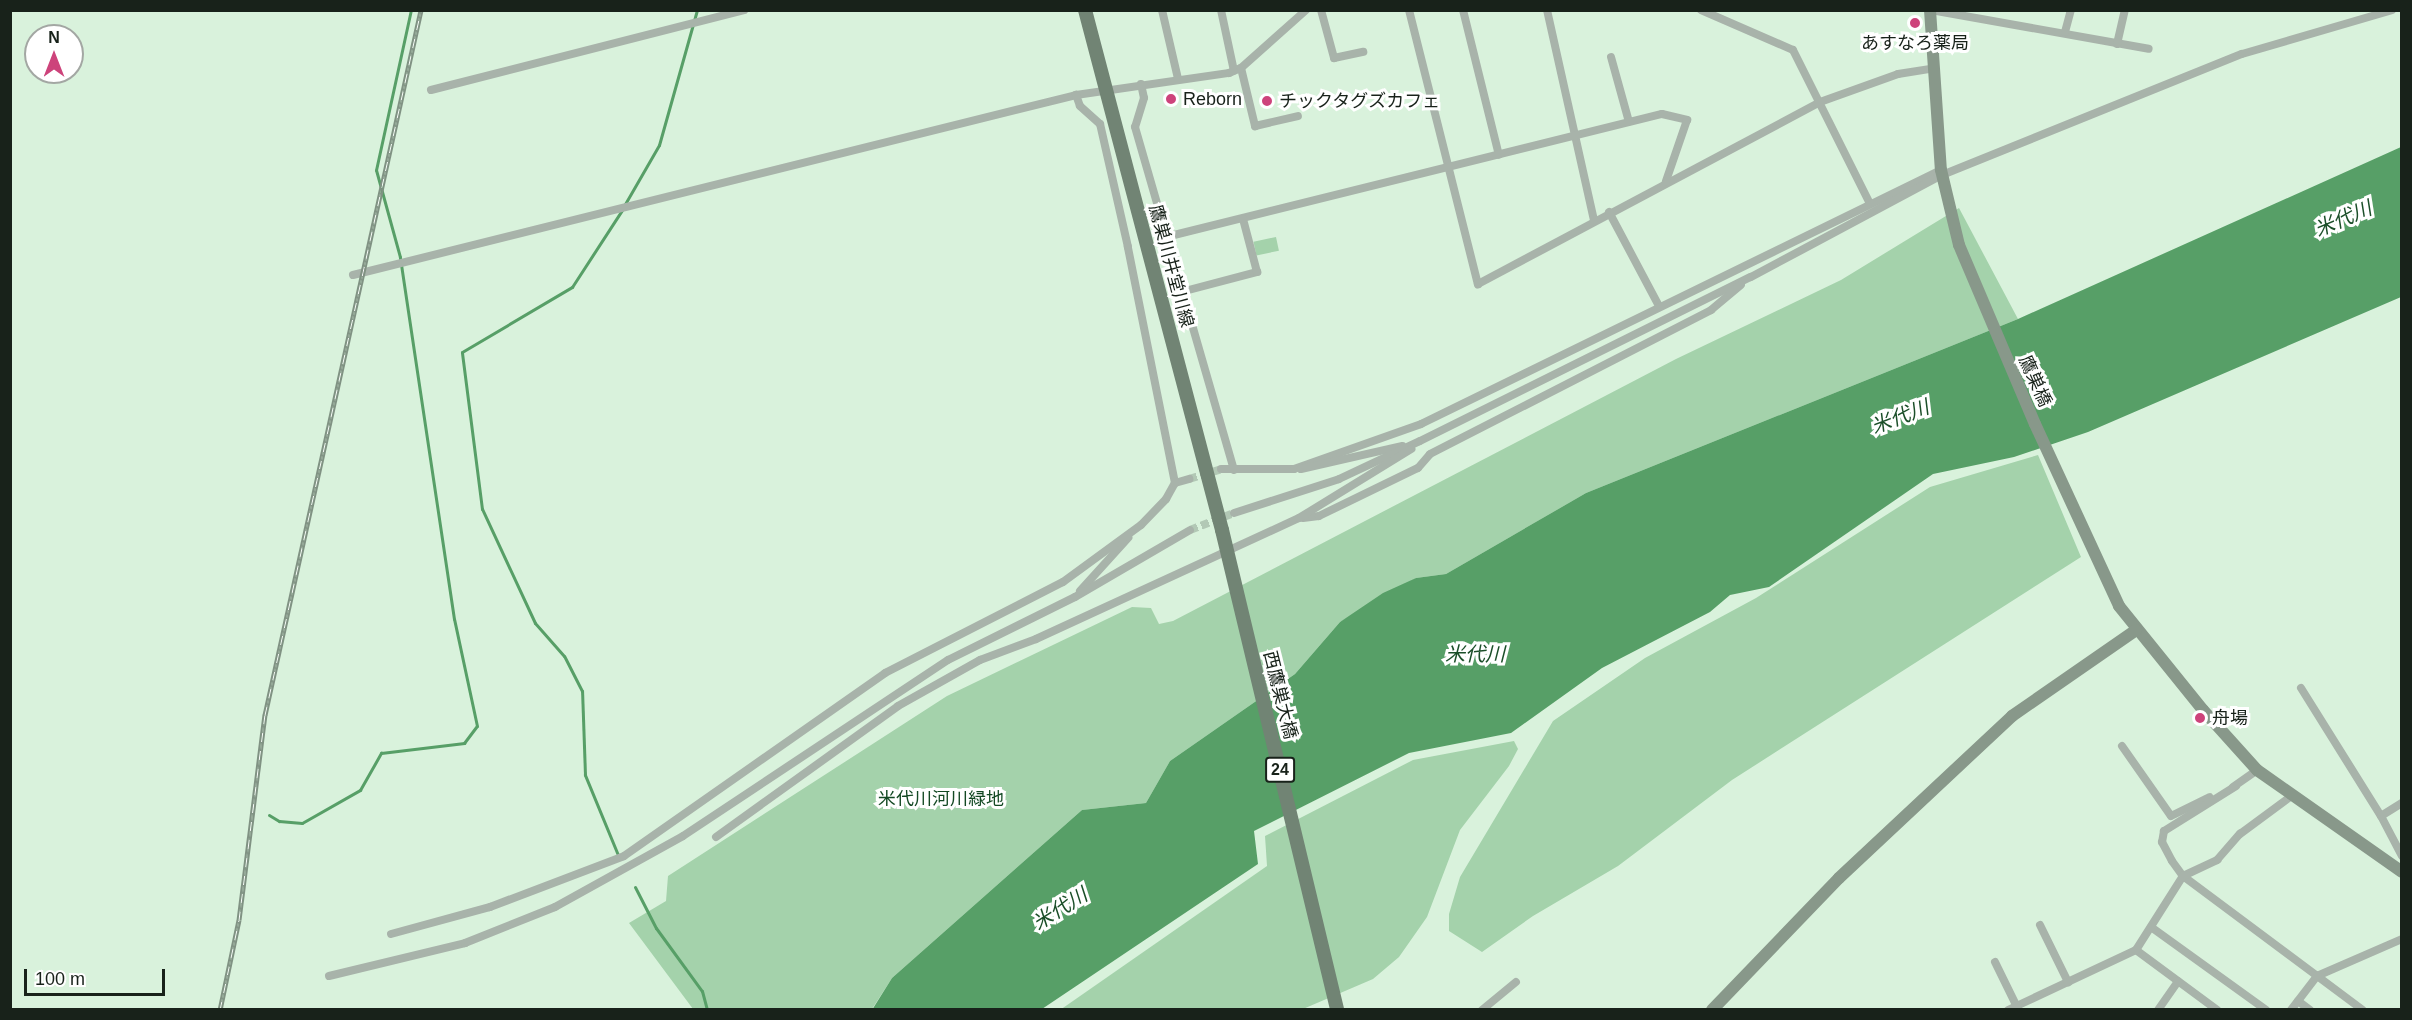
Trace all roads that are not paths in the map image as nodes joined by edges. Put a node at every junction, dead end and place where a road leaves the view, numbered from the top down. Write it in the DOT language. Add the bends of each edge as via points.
graph roads {
  1 [pos="744,10"];
  2 [pos="1085,10"];
  3 [pos="1162,10"];
  4 [pos="1221,10"];
  5 [pos="1306,10"];
  6 [pos="1321,10"];
  7 [pos="1409,10"];
  8 [pos="1463,10"];
  9 [pos="1546,10"];
  10 [pos="1701,10"];
  11 [pos="1931,10"];
  12 [pos="2071,10"];
  13 [pos="2125,10"];
  14 [pos="2392,10"];
  15 [pos="1951,12"];
  16 [pos="2065,32"];
  17 [pos="2116,44"];
  18 [pos="2149,49"];
  19 [pos="1363,52"];
  20 [pos="1611,57"];
  21 [pos="1934,68"];
  22 [pos="1238,69"];
  23 [pos="1178,79"];
  24 [pos="1142,84"];
  25 [pos="1106,89"];
  26 [pos="431,90"];
  27 [pos="1076,94"];
  28 [pos="1820,102"];
  29 [pos="1298,116"];
  30 [pos="1629,122"];
  31 [pos="1576,136"];
  32 [pos="1499,155"];
  33 [pos="1448,166"];
  34 [pos="1943,176"];
  35 [pos="1666,181"];
  36 [pos="1869,202"];
  37 [pos="1609,212"];
  38 [pos="1243,219"];
  39 [pos="1594,220"];
  40 [pos="1166,237"];
  41 [pos="353,275"];
  42 [pos="1751,277"];
  43 [pos="1181,292"];
  44 [pos="1659,306"];
  45 [pos="1420,441"];
  46 [pos="1221,469"];
  47 [pos="1294,469"];
  48 [pos="1234,470"];
  49 [pos="1189,479"];
  50 [pos="1175,483"];
  51 [pos="1234,513"];
  52 [pos="1299,518"];
  53 [pos="1141,525"];
  54 [pos="1222,530"];
  55 [pos="1190,531"];
  56 [pos="1075,597"];
  57 [pos="2136,630"];
  58 [pos="2301,688"];
  59 [pos="2122,746"];
  60 [pos="2257,770"];
  61 [pos="2236,786"];
  62 [pos="2290,796"];
  63 [pos="2402,803"];
  64 [pos="2381,816"];
  65 [pos="716,837"];
  66 [pos="2402,856"];
  67 [pos="2402,872"];
  68 [pos="2183,876"];
  69 [pos="2040,926"];
  70 [pos="2151,927"];
  71 [pos="391,934"];
  72 [pos="2402,939"];
  73 [pos="2136,950"];
  74 [pos="1995,962"];
  75 [pos="329,976"];
  76 [pos="2317,976"];
  77 [pos="2178,981"];
  78 [pos="2068,982"];
  79 [pos="2298,1001"];
  80 [pos="2014,1008"];
  81 [pos="1337,1010"];
  82 [pos="1482,1010"];
  83 [pos="1489,1010"];
  84 [pos="1712,1010"];
  85 [pos="2158,1010"];
  86 [pos="2217,1010"];
  87 [pos="2266,1010"];
  88 [pos="2291,1010"];
  89 [pos="2310,1010"];
  90 [pos="2363,1010"];
  1 -- 26 [label="street"];
  2 -- 25 [label="main road, 鷹巣川井堂川線 / 24"];
  3 -- 23 [label="street"];
  4 -- 22 [label="street"];
  5 -- 22 [label="street"];
  6 -- 19 [label="street" via="1334,58"];
  7 -- 33 [label="street"];
  8 -- 32 [label="street"];
  9 -- 31 [label="street"];
  10 -- 28 [label="street" via="1793,51"];
  11 -- 15 [label="street"];
  11 -- 21 [label="street, 鷹巣橋"];
  12 -- 16 [label="street"];
  13 -- 17 [label="street"];
  14 -- 34 [label="street" via="2242,54"];
  15 -- 16 [label="street"];
  16 -- 17 [label="street"];
  17 -- 18 [label="street"];
  20 -- 30 [label="street"];
  21 -- 28 [label="street" via="1898,74"];
  21 -- 34 [label="street, 鷹巣橋"];
  22 -- 23 [label="street"];
  22 -- 29 [label="street" via="1255,126"];
  23 -- 24 [label="street"];
  24 -- 25 [label="street"];
  24 -- 40 [label="street" via="1144,98 1135,127"];
  25 -- 27 [label="street"];
  25 -- 54 [label="main road, 鷹巣川井堂川線 / 24"];
  27 -- 41 [label="street"];
  27 -- 50 [label="street" via="1080,106 1100,124"];
  28 -- 35 [label="street"];
  28 -- 36 [label="street"];
  30 -- 31 [label="street"];
  30 -- 35 [label="street" via="1662,114 1687,120"];
  31 -- 32 [label="street"];
  31 -- 39 [label="street"];
  32 -- 33 [label="street"];
  33 -- 38 [label="street"];
  33 -- 39 [label="street" via="1478,284"];
  34 -- 36 [label="street"];
  34 -- 42 [label="street"];
  34 -- 57 [label="street, 鷹巣橋" via="1968,272 2109,587"];
  35 -- 37 [label="street"];
  36 -- 44 [label="street"];
  37 -- 39 [label="street"];
  37 -- 44 [label="street"];
  38 -- 40 [label="street"];
  38 -- 43 [label="street" via="1257,272"];
  40 -- 43 [label="street"];
  42 -- 45 [label="street"];
  42 -- 52 [label="street" via="1711,310 1430,454 1418,468 1319,516"];
  43 -- 48 [label="street"];
  44 -- 47 [label="street" via="1421,424"];
  45 -- 47 [label="street" via="1313,468"];
  45 -- 51 [label="street" via="1339,479"];
  45 -- 52 [label="street" via="1400,458"];
  46 -- 48 [label="street"];
  47 -- 48 [label="street"];
  49 -- 50 [label="street"];
  50 -- 53 [label="street" via="1166,499"];
  52 -- 65 [label="street" via="1036,639 981,660 897,706"];
  53 -- 56 [label="street"];
  53 -- 71 [label="street" via="1047,592 902,662 624,856 490,908"];
  54 -- 81 [label="main road, 西鷹巣大橋 / 24, bridge"];
  55 -- 56 [label="street"];
  56 -- 75 [label="street" via="948,660 683,836 555,907 465,944"];
  57 -- 60 [label="street, 鷹巣橋"];
  57 -- 84 [label="street" via="2003,724 1839,878"];
  58 -- 64 [label="street"];
  59 -- 61 [label="street" via="2171,816"];
  60 -- 61 [label="street"];
  60 -- 62 [label="street, 鷹巣橋"];
  61 -- 68 [label="street" via="2164,831 2162,842"];
  62 -- 67 [label="street, 鷹巣橋"];
  62 -- 68 [label="street" via="2240,834 2217,860"];
  63 -- 64 [label="street"];
  64 -- 66 [label="street"];
  68 -- 70 [label="street"];
  68 -- 76 [label="street"];
  69 -- 78 [label="street"];
  70 -- 73 [label="street"];
  70 -- 87 [label="street"];
  72 -- 76 [label="street"];
  73 -- 77 [label="street"];
  73 -- 78 [label="street"];
  74 -- 80 [label="street"];
  76 -- 79 [label="street"];
  76 -- 90 [label="street"];
  77 -- 85 [label="street"];
  77 -- 86 [label="street"];
  78 -- 80 [label="street"];
  79 -- 88 [label="street"];
  79 -- 89 [label="street"];
  82 -- 83 [label="street" via="1516,982"];
}
